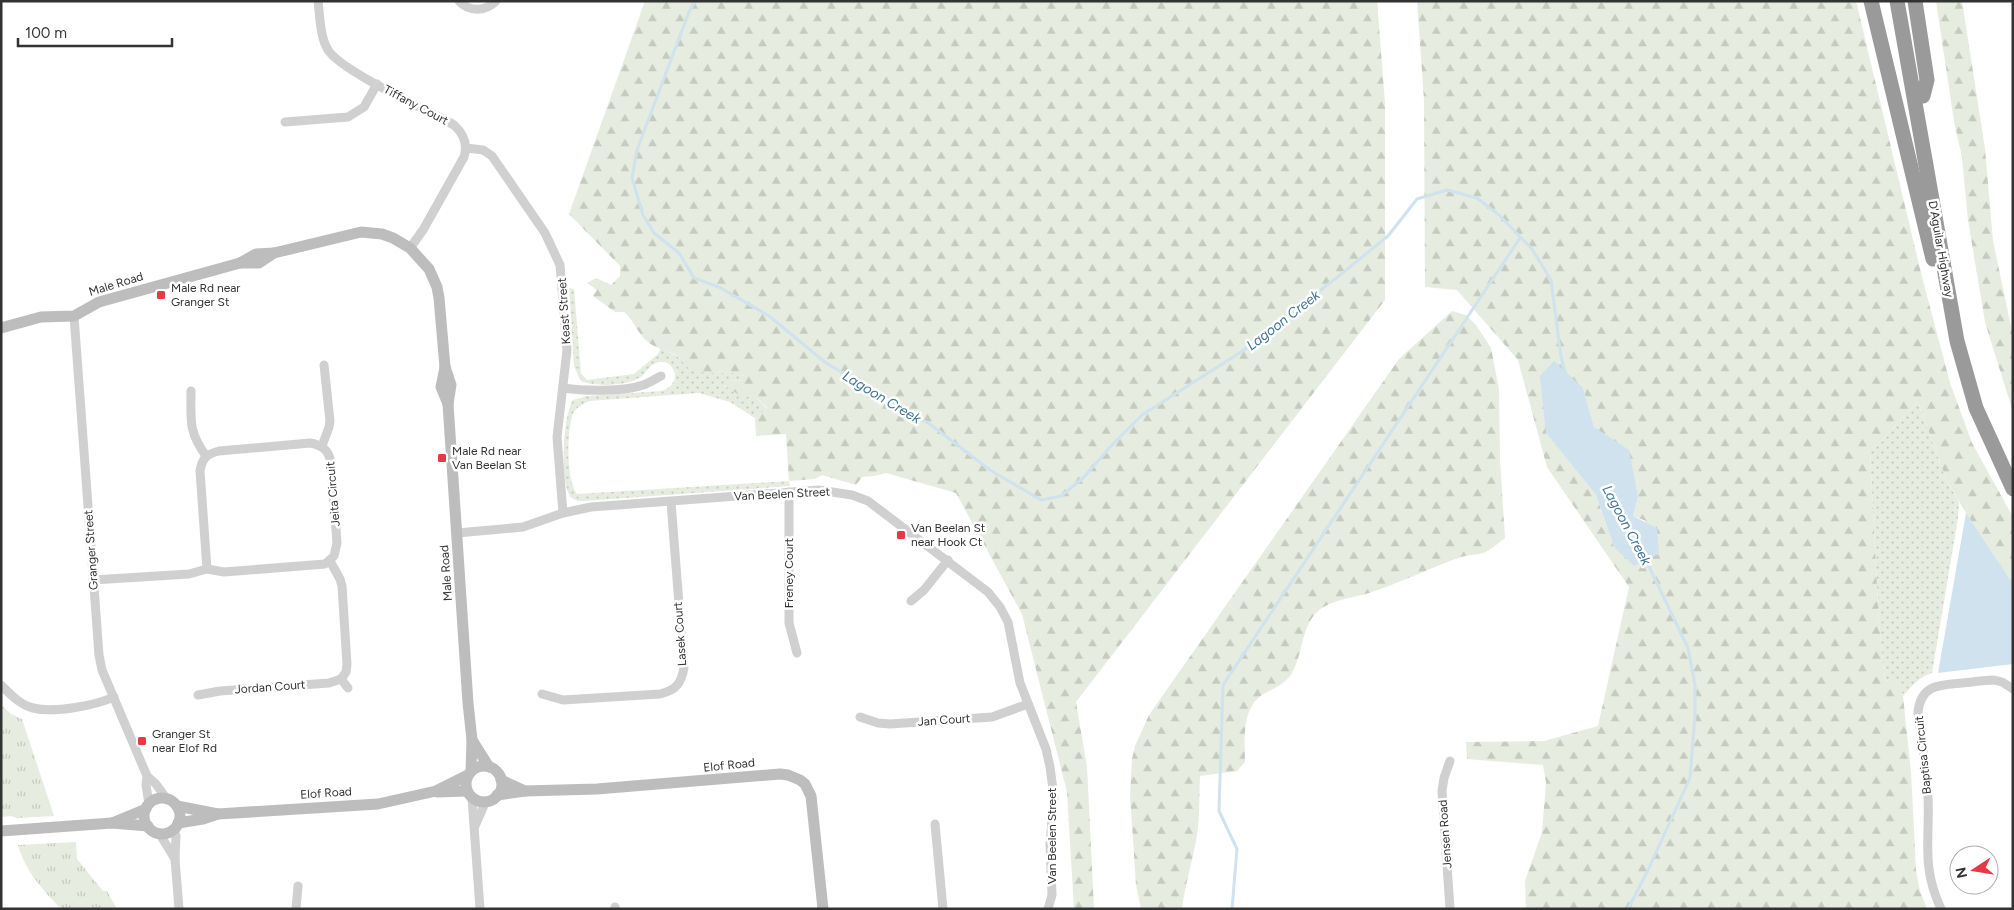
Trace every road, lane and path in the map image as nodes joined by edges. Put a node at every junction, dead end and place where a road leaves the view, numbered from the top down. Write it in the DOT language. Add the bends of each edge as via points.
graph roads {
  1 [pos="318,1"];
  2 [pos="459,1"];
  3 [pos="496,1"];
  4 [pos="1871,1"];
  5 [pos="1897,1"];
  6 [pos="1906,1"];
  7 [pos="1914,1"];
  8 [pos="377,84"];
  9 [pos="1923,96"];
  10 [pos="286,122"];
  11 [pos="466,148"];
  12 [pos="410,248"];
  13 [pos="1952,315"];
  14 [pos="74,316"];
  15 [pos="1,328"];
  16 [pos="324,365"];
  17 [pos="661,376"];
  18 [pos="564,388"];
  19 [pos="191,391"];
  20 [pos="322,446"];
  21 [pos="206,456"];
  22 [pos="2013,471"];
  23 [pos="2013,489"];
  24 [pos="789,492"];
  25 [pos="671,502"];
  26 [pos="563,513"];
  27 [pos="457,533"];
  28 [pos="948,560"];
  29 [pos="330,561"];
  30 [pos="207,569"];
  31 [pos="93,580"];
  32 [pos="911,600"];
  33 [pos="797,653"];
  34 [pos="342,679"];
  35 [pos="1,685"];
  36 [pos="348,688"];
  37 [pos="2013,689"];
  38 [pos="542,694"];
  39 [pos="198,695"];
  40 [pos="114,697"];
  41 [pos="1028,704"];
  42 [pos="860,717"];
  43 [pos="472,740"];
  44 [pos="1450,761"];
  45 [pos="488,767"];
  46 [pos="470,773"];
  47 [pos="147,776"];
  48 [pos="501,780"];
  49 [pos="526,791"];
  50 [pos="436,792"];
  51 [pos="470,794"];
  52 [pos="497,795"];
  53 [pos="166,798"];
  54 [pos="486,802"];
  55 [pos="176,806"];
  56 [pos="147,807"];
  57 [pos="218,814"];
  58 [pos="112,823"];
  59 [pos="935,824"];
  60 [pos="148,826"];
  61 [pos="176,826"];
  62 [pos="474,829"];
  63 [pos="1,831"];
  64 [pos="159,834"];
  65 [pos="175,859"];
  66 [pos="298,886"];
  67 [pos="179,909"];
  68 [pos="296,909"];
  69 [pos="480,909"];
  70 [pos="823,909"];
  71 [pos="943,909"];
  72 [pos="1048,909"];
  73 [pos="1450,909"];
  74 [pos="1941,909"];
  1 -- 8 [label="street, Tiffany Court" via="327,49 333,57"];
  2 -- 3 [label="street" via="470,9 480,9"];
  4 -- 13 [label="highway" via="1937,276"];
  5 -- 13 [label="highway, D'Aguilar Highway"];
  6 -- 9 [label="highway"];
  7 -- 9 [label="highway, D'Aguilar Highway" via="1926,80"];
  8 -- 10 [label="street" via="364,107 348,117"];
  8 -- 11 [label="street, Tiffany Court" via="454,125 464,137"];
  9 -- 22 [label="highway, D'Aguilar Highway" via="1967,347 1986,408"];
  11 -- 12 [label="street" via="456,172"];
  11 -- 18 [label="street, Keast Street" via="483,150 492,156 545,232 555,252 562,278 567,350"];
  12 -- 14 [label="street, Male Road" via="382,234 361,232 274,254 259,263 240,263 99,302"];
  12 -- 27 [label="street, Male Road" via="430,269 439,298 445,366 451,385 448,404"];
  13 -- 23 [label="highway, D'Aguilar Highway" via="1976,408"];
  14 -- 15 [label="street, Male Road" via="41,317"];
  14 -- 31 [label="street, Granger Street"];
  16 -- 20 [label="street" via="330,421"];
  17 -- 18 [label="street" via="634,388"];
  18 -- 26 [label="street, Keast Street" via="557,437"];
  19 -- 21 [label="street" via="192,432"];
  20 -- 21 [label="street, Jeita Circuit" via="310,443 219,451"];
  20 -- 29 [label="street, Jeita Circuit" via="331,463 337,544"];
  21 -- 30 [label="street" via="200,471"];
  24 -- 25 [label="street, Van Beelen Street"];
  24 -- 28 [label="street, Van Beelen Street" via="836,491 868,501"];
  24 -- 33 [label="street, Freney Court" via="789,623"];
  25 -- 26 [label="street, Van Beelen Street" via="591,507"];
  25 -- 38 [label="street, Lasek Court" via="684,668 678,686 660,694 563,700"];
  26 -- 27 [label="street, Van Beelen Street" via="523,527"];
  27 -- 43 [label="street, Male Road"];
  28 -- 32 [label="street" via="924,590"];
  28 -- 41 [label="street, Van Beelen Street" via="988,592 1008,622 1020,683"];
  29 -- 30 [label="street" via="318,565 224,572"];
  29 -- 34 [label="street" via="342,586 347,664"];
  30 -- 31 [label="street" via="190,574"];
  31 -- 40 [label="street, Granger Street" via="99,655"];
  34 -- 36 [label="street"];
  34 -- 39 [label="street, Jordan Court" via="329,683"];
  35 -- 40 [label="street" via="21,703 32,708 84,707"];
  37 -- 74 [label="street, Baptisa Circuit" via="1994,680 1938,686 1923,695 1919,702 1928,798 1927,856"];
  40 -- 47 [label="street, Granger Street"];
  41 -- 42 [label="street, Jan Court" via="992,716 946,720 890,724"];
  41 -- 72 [label="street, Van Beelen Street" via="1046,749 1054,797 1050,843 1052,895"];
  43 -- 45 [label="street, Male Road"];
  43 -- 46 [label="street, Male Road"];
  44 -- 73 [label="street, Jensen Road" via="1442,791"];
  45 -- 46 [label="street" via="476,767"];
  45 -- 48 [label="street"];
  46 -- 50 [label="street, Elof Road"];
  46 -- 51 [label="street" via="466,781"];
  47 -- 53 [label="street, Granger Street"];
  47 -- 56 [label="street, Granger Street"];
  48 -- 49 [label="street, Elof Road"];
  48 -- 52 [label="street"];
  49 -- 52 [label="street, Elof Road"];
  49 -- 70 [label="street, Elof Road" via="597,789 769,774 795,777 805,784 811,796"];
  50 -- 51 [label="street, Elof Road"];
  50 -- 57 [label="street, Elof Road" via="378,804"];
  51 -- 54 [label="street" via="476,800"];
  51 -- 62 [label="street"];
  52 -- 54 [label="street"];
  53 -- 55 [label="street"];
  53 -- 56 [label="street" via="156,799"];
  54 -- 62 [label="street"];
  55 -- 57 [label="street, Elof Road"];
  55 -- 61 [label="street" via="179,811"];
  56 -- 58 [label="street"];
  56 -- 60 [label="street" via="144,815"];
  57 -- 61 [label="street, Elof Road"];
  58 -- 60 [label="street"];
  58 -- 63 [label="street"];
  59 -- 71 [label="street"];
  60 -- 64 [label="street"];
  61 -- 64 [label="street" via="170,832"];
  61 -- 65 [label="street"];
  62 -- 69 [label="street"];
  64 -- 65 [label="street"];
  65 -- 67 [label="street"];
  66 -- 68 [label="street"];
}
